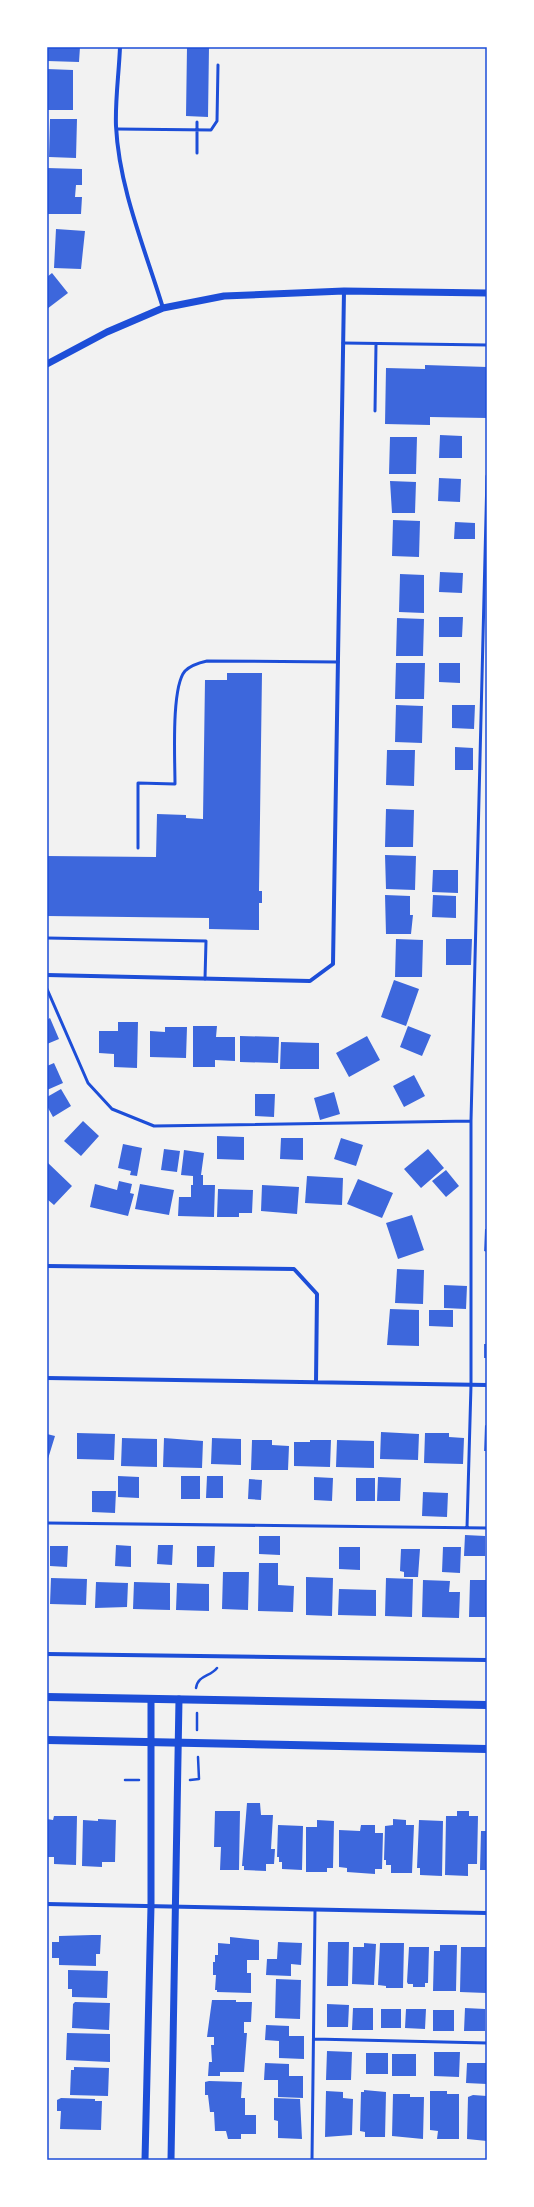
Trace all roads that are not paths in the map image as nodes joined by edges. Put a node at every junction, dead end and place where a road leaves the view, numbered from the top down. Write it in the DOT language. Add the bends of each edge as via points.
graph roads {
  1 [pos="120,47"];
  2 [pos="218,65"];
  3 [pos="196,122"];
  4 [pos="117,129"];
  5 [pos="197,130"];
  6 [pos="196,153"];
  7 [pos="344,291"];
  8 [pos="487,293"];
  9 [pos="163,308"];
  10 [pos="343,343"];
  11 [pos="376,344"];
  12 [pos="487,345"];
  13 [pos="47,364"];
  14 [pos="375,411"];
  15 [pos="487,476"];
  16 [pos="338,662"];
  17 [pos="138,848"];
  18 [pos="47,938"];
  19 [pos="47,975"];
  20 [pos="205,979"];
  21 [pos="47,989"];
  22 [pos="471,1121"];
  23 [pos="47,1266"];
  24 [pos="47,1378"];
  25 [pos="316,1382"];
  26 [pos="471,1385"];
  27 [pos="487,1385"];
  28 [pos="47,1523"];
  29 [pos="467,1528"];
  30 [pos="487,1528"];
  31 [pos="47,1654"];
  32 [pos="487,1660"];
  33 [pos="47,1697"];
  34 [pos="151,1699"];
  35 [pos="179,1699"];
  36 [pos="487,1705"];
  37 [pos="47,1740"];
  38 [pos="150,1743"];
  39 [pos="179,1743"];
  40 [pos="487,1749"];
  41 [pos="47,1904"];
  42 [pos="151,1906"];
  43 [pos="176,1907"];
  44 [pos="315,1910"];
  45 [pos="487,1913"];
  46 [pos="314,2039"];
  47 [pos="487,2043"];
  48 [pos="145,2160"];
  49 [pos="171,2160"];
  50 [pos="312,2160"];
  1 -- 4 [label="street"];
  2 -- 5 [label="lane" via="217,121 211,130"];
  3 -- 5 [label="lane"];
  4 -- 5 [label="lane"];
  4 -- 9 [label="street" via="125,185"];
  5 -- 6 [label="lane"];
  7 -- 8 [label="street"];
  7 -- 9 [label="street" via="224,296"];
  7 -- 10 [label="street"];
  9 -- 13 [label="street" via="107,332"];
  10 -- 11 [label="lane"];
  10 -- 16 [label="street"];
  11 -- 12 [label="lane"];
  11 -- 14 [label="lane"];
  15 -- 22 [label="lane"];
  16 -- 17 [label="lane" via="207,661 194,664 185,671 176,691 175,784 138,783"];
  16 -- 20 [label="street" via="333,964 310,981"];
  18 -- 20 [label="lane" via="206,941"];
  19 -- 20 [label="street"];
  21 -- 22 [label="lane" via="88,1083 112,1109 154,1126"];
  22 -- 26 [label="lane"];
  23 -- 25 [label="street" via="294,1269 317,1294"];
  24 -- 25 [label="street"];
  25 -- 26 [label="street"];
  26 -- 27 [label="street"];
  26 -- 29 [label="lane"];
  28 -- 29 [label="lane"];
  29 -- 30 [label="lane"];
  31 -- 32 [label="street"];
  33 -- 34 [label="main road"];
  34 -- 35 [label="main road"];
  34 -- 38 [label="street"];
  35 -- 36 [label="main road"];
  35 -- 39 [label="street"];
  37 -- 38 [label="main road"];
  38 -- 39 [label="main road"];
  38 -- 42 [label="street"];
  39 -- 40 [label="main road"];
  39 -- 43 [label="street"];
  41 -- 42 [label="street"];
  42 -- 43 [label="street"];
  42 -- 48 [label="street"];
  43 -- 44 [label="street"];
  43 -- 49 [label="street"];
  44 -- 45 [label="street"];
  44 -- 46 [label="lane"];
  46 -- 47 [label="lane"];
  46 -- 50 [label="lane"];
}
